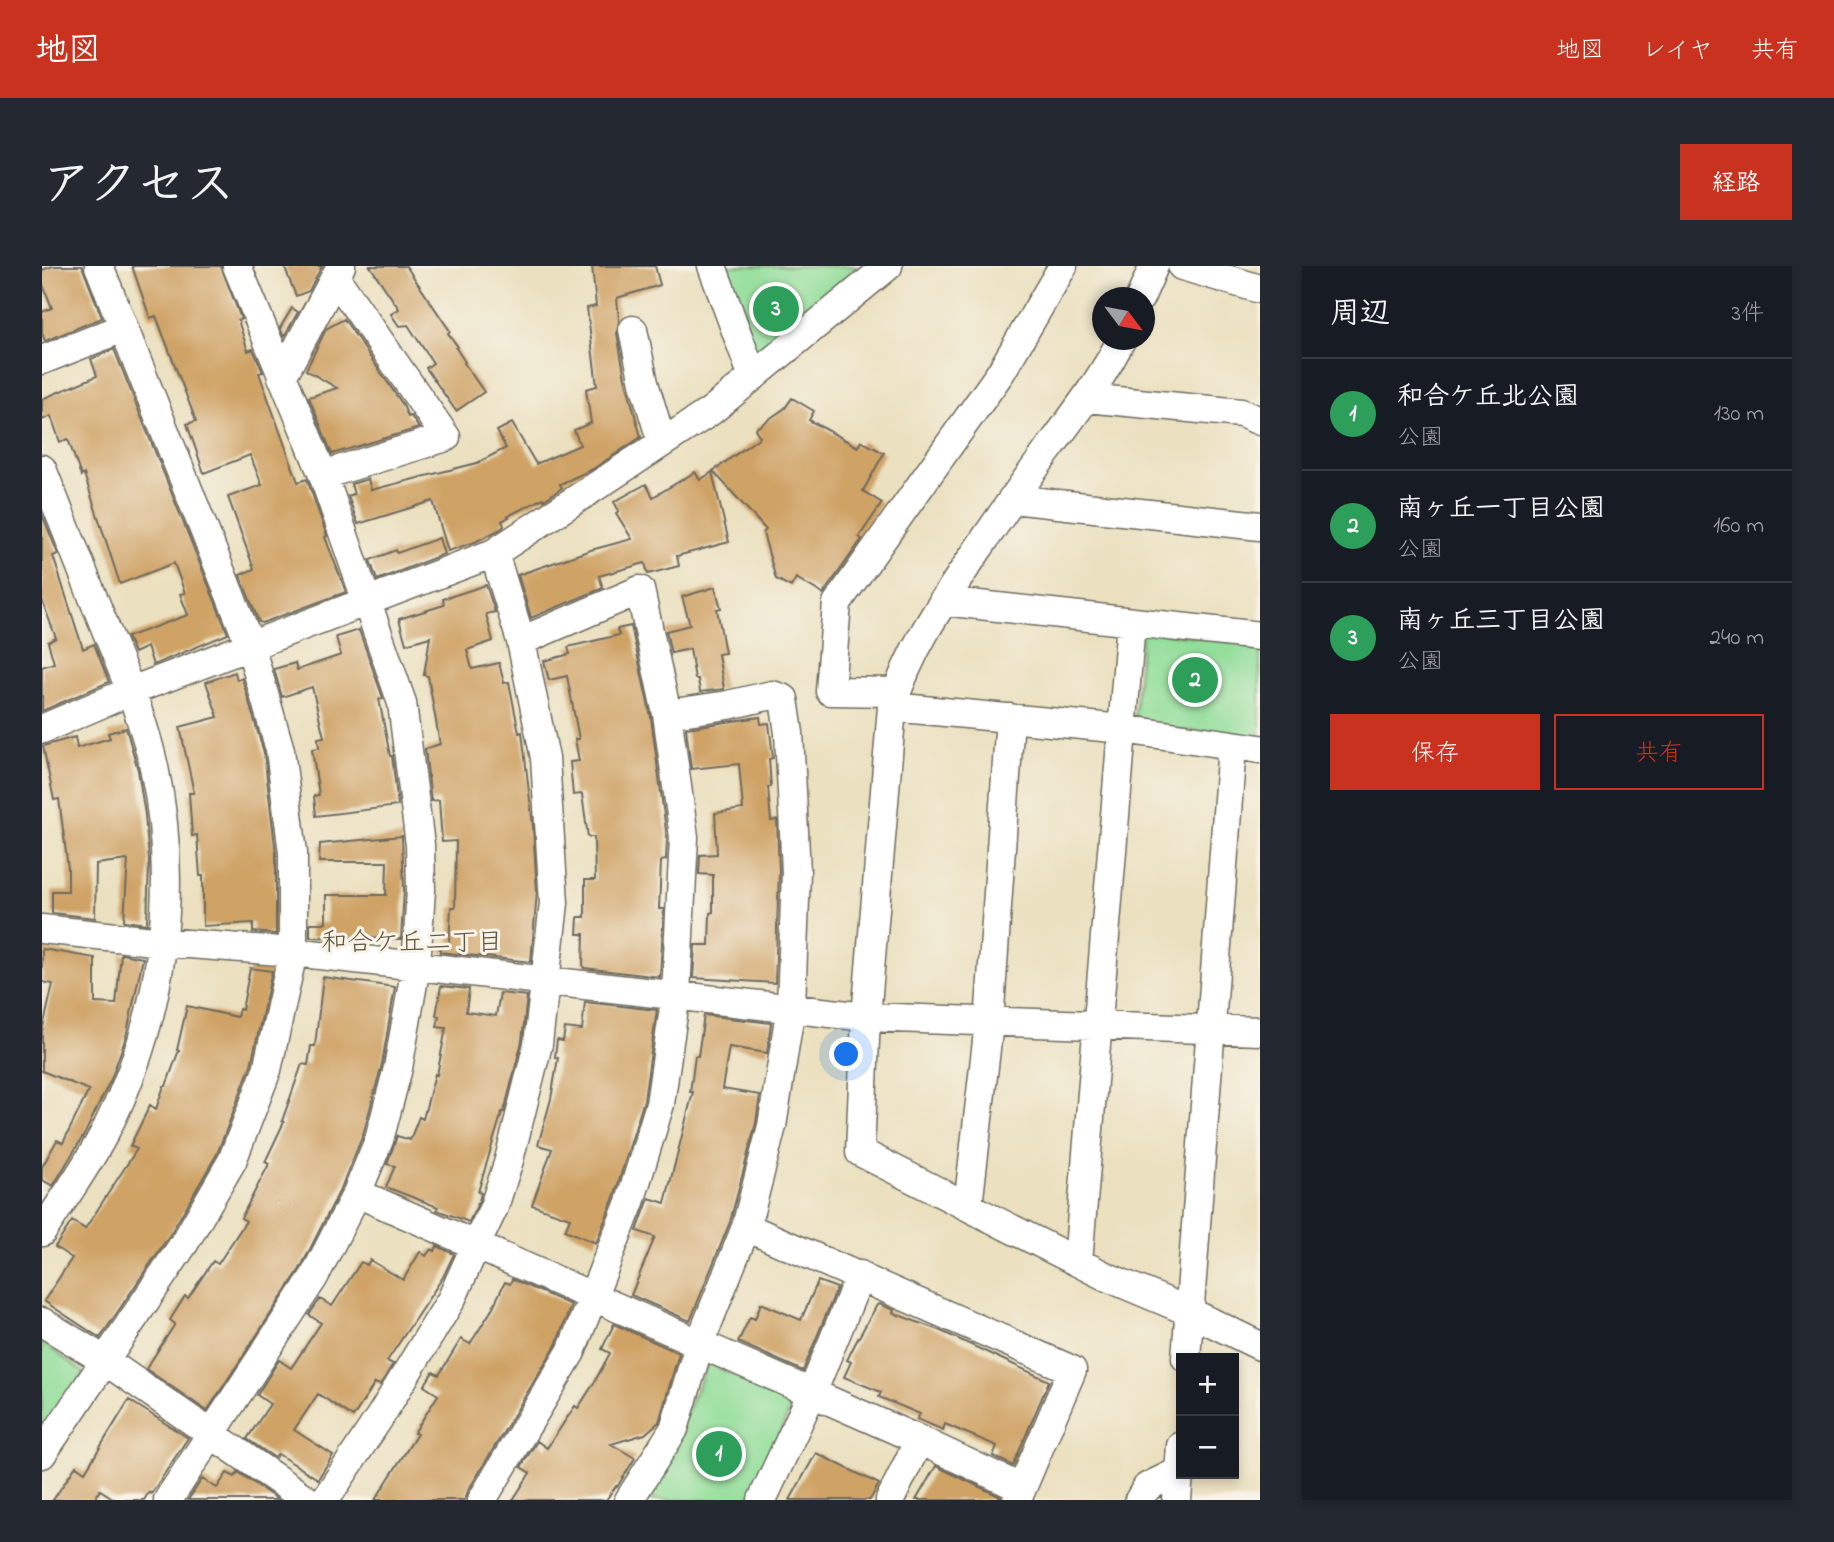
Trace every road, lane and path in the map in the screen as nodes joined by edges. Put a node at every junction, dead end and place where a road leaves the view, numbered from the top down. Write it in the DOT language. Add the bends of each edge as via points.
graph roads {
  1 [pos="99,266"];
  2 [pos="237,266"];
  3 [pos="712,266"];
  4 [pos="888,266"];
  5 [pos="1063,266"];
  6 [pos="1154,266"];
  7 [pos="1182,266"];
  8 [pos="338,272"];
  9 [pos="1145,287"];
  10 [pos="1260,289"];
  11 [pos="123,328"];
  12 [pos="633,330"];
  13 [pos="1116,350"];
  14 [pos="42,360"];
  15 [pos="282,377"];
  16 [pos="753,377"];
  17 [pos="1086,398"];
  18 [pos="1260,421"];
  19 [pos="662,443"];
  20 [pos="42,470"];
  21 [pos="323,475"];
  22 [pos="1012,499"];
  23 [pos="1260,526"];
  24 [pos="494,554"];
  25 [pos="366,601"];
  26 [pos="943,601"];
  27 [pos="1131,622"];
  28 [pos="1260,636"];
  29 [pos="520,640"];
  30 [pos="250,645"];
  31 [pos="131,691"];
  32 [pos="895,699"];
  33 [pos="667,714"];
  34 [pos="1010,718"];
  35 [pos="42,729"];
  36 [pos="1123,729"];
  37 [pos="1232,746"];
  38 [pos="1260,749"];
  39 [pos="42,929"];
  40 [pos="162,942"];
  41 [pos="293,952"];
  42 [pos="416,966"];
  43 [pos="545,980"];
  44 [pos="676,994"];
  45 [pos="791,1006"];
  46 [pos="866,1017"];
  47 [pos="989,1023"];
  48 [pos="1097,1024"];
  49 [pos="1210,1029"];
  50 [pos="1260,1031"];
  51 [pos="357,1193"];
  52 [pos="968,1206"];
  53 [pos="746,1227"];
  54 [pos="42,1232"];
  55 [pos="477,1245"];
  56 [pos="1078,1262"];
  57 [pos="860,1275"];
  58 [pos="593,1297"];
  59 [pos="1188,1311"];
  60 [pos="42,1322"];
  61 [pos="699,1345"];
  62 [pos="1260,1346"];
  63 [pos="1186,1353"];
  64 [pos="104,1360"];
  65 [pos="813,1393"];
  66 [pos="212,1435"];
  67 [pos="919,1440"];
  68 [pos="42,1454"];
  69 [pos="1176,1462"];
  70 [pos="1179,1479"];
  71 [pos="1019,1494"];
  72 [pos="168,1500"];
  73 [pos="307,1500"];
  74 [pos="325,1500"];
  75 [pos="482,1500"];
  76 [pos="629,1500"];
  77 [pos="762,1500"];
  78 [pos="890,1500"];
  79 [pos="1139,1500"];
  80 [pos="1177,1500"];
  1 -- 11 [label="street"];
  2 -- 15 [label="street"];
  3 -- 16 [label="street"];
  4 -- 16 [label="street"];
  5 -- 32 [label="street" via="1000,372 838,603 830,691"];
  6 -- 9 [label="street"];
  7 -- 10 [label="street"];
  8 -- 15 [label="street"];
  8 -- 21 [label="street" via="446,438"];
  11 -- 14 [label="street"];
  11 -- 30 [label="street"];
  12 -- 19 [label="street"];
  13 -- 17 [label="street"];
  15 -- 21 [label="street"];
  16 -- 19 [label="street"];
  17 -- 18 [label="street" via="1241,413"];
  17 -- 22 [label="street"];
  19 -- 24 [label="street"];
  20 -- 31 [label="street"];
  21 -- 25 [label="street"];
  22 -- 23 [label="street"];
  22 -- 26 [label="street"];
  24 -- 25 [label="street"];
  24 -- 29 [label="street"];
  25 -- 30 [label="street"];
  25 -- 42 [label="street" via="402,703 420,845"];
  26 -- 27 [label="street"];
  26 -- 32 [label="street" via="913,653"];
  27 -- 28 [label="street"];
  27 -- 36 [label="street"];
  29 -- 33 [label="street" via="640,590"];
  29 -- 43 [label="street" via="545,758 554,903"];
  30 -- 31 [label="street"];
  30 -- 41 [label="street" via="280,750 288,802"];
  31 -- 35 [label="street"];
  31 -- 40 [label="street" via="154,765 163,817 167,911"];
  32 -- 34 [label="street"];
  32 -- 46 [label="street"];
  33 -- 44 [label="street" via="684,837"];
  33 -- 45 [label="street" via="772,695 785,699 796,872"];
  34 -- 36 [label="street"];
  34 -- 47 [label="street"];
  36 -- 37 [label="street"];
  36 -- 48 [label="street"];
  37 -- 38 [label="street"];
  37 -- 49 [label="street"];
  39 -- 40 [label="street"];
  40 -- 41 [label="street"];
  40 -- 54 [label="street" via="146,1032 132,1073 106,1130"];
  41 -- 42 [label="street"];
  41 -- 64 [label="street" via="267,1070 232,1161 185,1242"];
  42 -- 43 [label="street"];
  42 -- 51 [label="street" via="398,1068 379,1140"];
  43 -- 44 [label="street"];
  43 -- 55 [label="street" via="538,1044 512,1147 494,1208"];
  44 -- 45 [label="street"];
  44 -- 58 [label="street" via="660,1104 630,1202"];
  45 -- 46 [label="street"];
  45 -- 53 [label="street" via="772,1126"];
  46 -- 47 [label="street"];
  46 -- 52 [label="street" via="860,1152"];
  47 -- 48 [label="street"];
  47 -- 52 [label="street"];
  48 -- 49 [label="street"];
  48 -- 56 [label="street"];
  49 -- 50 [label="street"];
  49 -- 59 [label="street"];
  51 -- 55 [label="street"];
  51 -- 66 [label="street" via="314,1277"];
  52 -- 56 [label="street"];
  53 -- 57 [label="street"];
  53 -- 61 [label="street"];
  55 -- 58 [label="street"];
  55 -- 74 [label="street" via="451,1300"];
  56 -- 59 [label="street"];
  57 -- 65 [label="street"];
  57 -- 71 [label="street" via="1072,1370"];
  58 -- 61 [label="street"];
  58 -- 75 [label="street" via="571,1352"];
  59 -- 62 [label="street"];
  59 -- 63 [label="street"];
  60 -- 64 [label="street"];
  61 -- 65 [label="street"];
  61 -- 76 [label="street" via="674,1429"];
  64 -- 66 [label="street"];
  64 -- 68 [label="street"];
  65 -- 67 [label="street"];
  65 -- 77 [label="street"];
  66 -- 72 [label="street"];
  66 -- 73 [label="street"];
  67 -- 71 [label="street"];
  67 -- 78 [label="street"];
  69 -- 79 [label="street"];
  70 -- 80 [label="street"];
}
